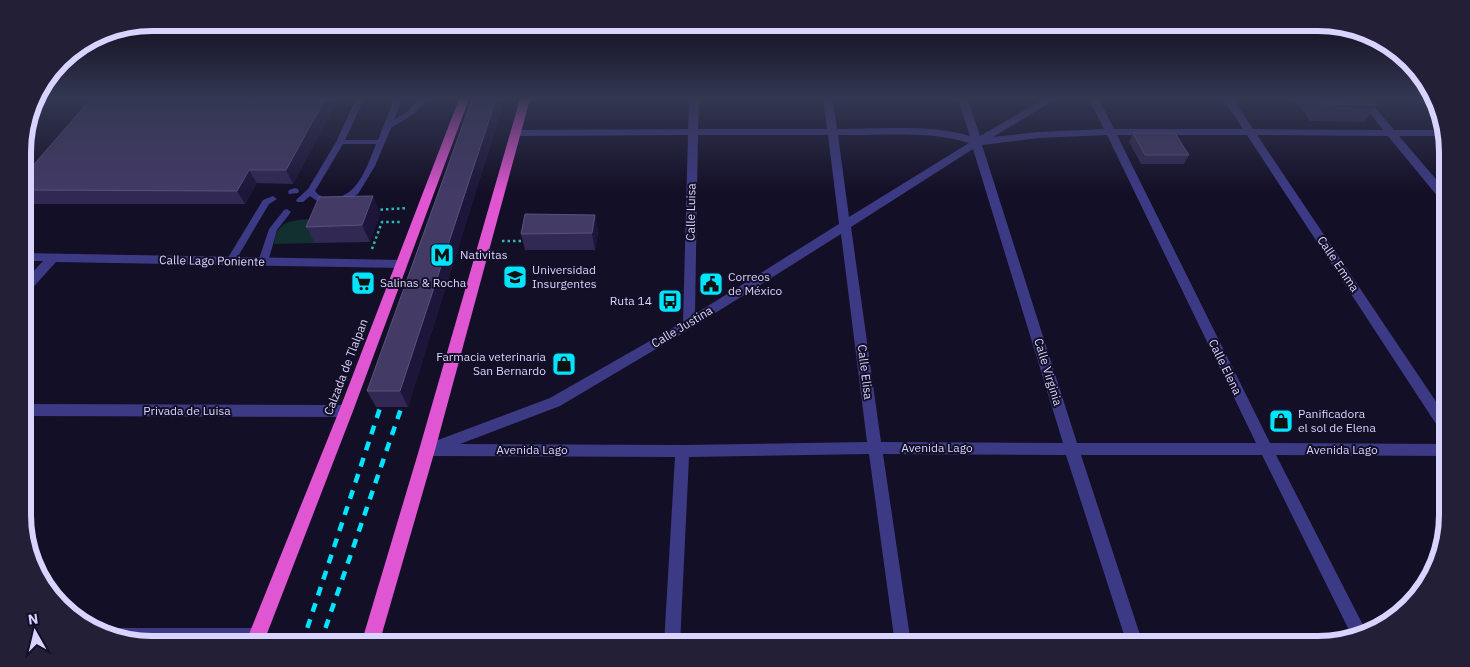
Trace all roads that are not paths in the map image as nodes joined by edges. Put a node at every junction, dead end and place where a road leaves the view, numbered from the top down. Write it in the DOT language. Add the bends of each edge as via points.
graph roads {
  1 [pos="346,130"];
  2 [pos="385,130"];
  3 [pos="452,130"];
  4 [pos="516,130"];
  5 [pos="973,130"];
  6 [pos="998,130"];
  7 [pos="833,132"];
  8 [pos="1111,132"];
  9 [pos="1250,132"];
  10 [pos="1392,132"];
  11 [pos="693,133"];
  12 [pos="1437,133"];
  13 [pos="515,134"];
  14 [pos="340,142"];
  15 [pos="381,142"];
  16 [pos="977,142"];
  17 [pos="311,190"];
  18 [pos="1439,190"];
  19 [pos="273,199"];
  20 [pos="300,200"];
  21 [pos="287,212"];
  22 [pos="846,225"];
  23 [pos="32,257"];
  24 [pos="53,258"];
  25 [pos="231,261"];
  26 [pos="263,262"];
  27 [pos="401,264"];
  28 [pos="32,282"];
  29 [pos="689,324"];
  30 [pos="31,410"];
  31 [pos="346,411"];
  32 [pos="1439,417"];
  33 [pos="875,448"];
  34 [pos="427,450"];
  35 [pos="1072,450"];
  36 [pos="1266,450"];
  37 [pos="1439,450"];
  38 [pos="682,451"];
  39 [pos="1357,629"];
  40 [pos="902,635"];
  41 [pos="1132,635"];
  42 [pos="257,636"];
  43 [pos="372,636"];
  44 [pos="672,636"];
  1 -- 14 [label="lane"];
  2 -- 15 [label="lane"];
  3 -- 27 [label="highway, Calzada de Tlalpan"];
  4 -- 13 [label="highway"];
  5 -- 16 [label="street, Calle Virginia"];
  6 -- 16 [label="street, Calle Justina"];
  7 -- 11 [label="street"];
  7 -- 16 [label="street" via="947,135"];
  7 -- 22 [label="street, Calle Elisa"];
  8 -- 9 [label="street"];
  8 -- 16 [label="street"];
  8 -- 36 [label="street, Calle Elena"];
  9 -- 10 [label="street"];
  9 -- 32 [label="street, Calle Emma"];
  10 -- 12 [label="street"];
  10 -- 18 [label="street"];
  11 -- 13 [label="street"];
  11 -- 29 [label="street, Calle Luisa"];
  13 -- 34 [label="highway"];
  14 -- 15 [label="lane"];
  14 -- 17 [label="lane"];
  15 -- 17 [label="lane" via="360,187 352,194 341,200 323,201 316,198"];
  16 -- 22 [label="street, Calle Justina"];
  16 -- 35 [label="street, Calle Virginia"];
  17 -- 20 [label="lane"];
  19 -- 25 [label="lane" via="266,202"];
  21 -- 26 [label="lane" via="273,229"];
  22 -- 29 [label="street, Calle Justina"];
  22 -- 33 [label="street, Calle Elisa"];
  23 -- 24 [label="street, Calle Lago Poniente"];
  24 -- 25 [label="street, Calle Lago Poniente"];
  24 -- 28 [label="street"];
  25 -- 26 [label="street, Calle Lago Poniente"];
  26 -- 27 [label="street, Calle Lago Poniente"];
  27 -- 31 [label="highway, Calzada de Tlalpan"];
  29 -- 34 [label="street, Calle Justina" via="555,402"];
  30 -- 31 [label="street, Privada de Luisa"];
  31 -- 42 [label="highway, Calzada de Tlalpan"];
  33 -- 35 [label="street, Avenida Lago"];
  33 -- 38 [label="street, Avenida Lago"];
  33 -- 40 [label="street, Calle Elisa"];
  34 -- 38 [label="street, Avenida Lago"];
  34 -- 43 [label="highway"];
  35 -- 36 [label="street, Avenida Lago"];
  35 -- 41 [label="street, Calle Virginia"];
  36 -- 37 [label="street, Avenida Lago"];
  36 -- 39 [label="street, Calle Elena"];
  38 -- 44 [label="street"];
}
